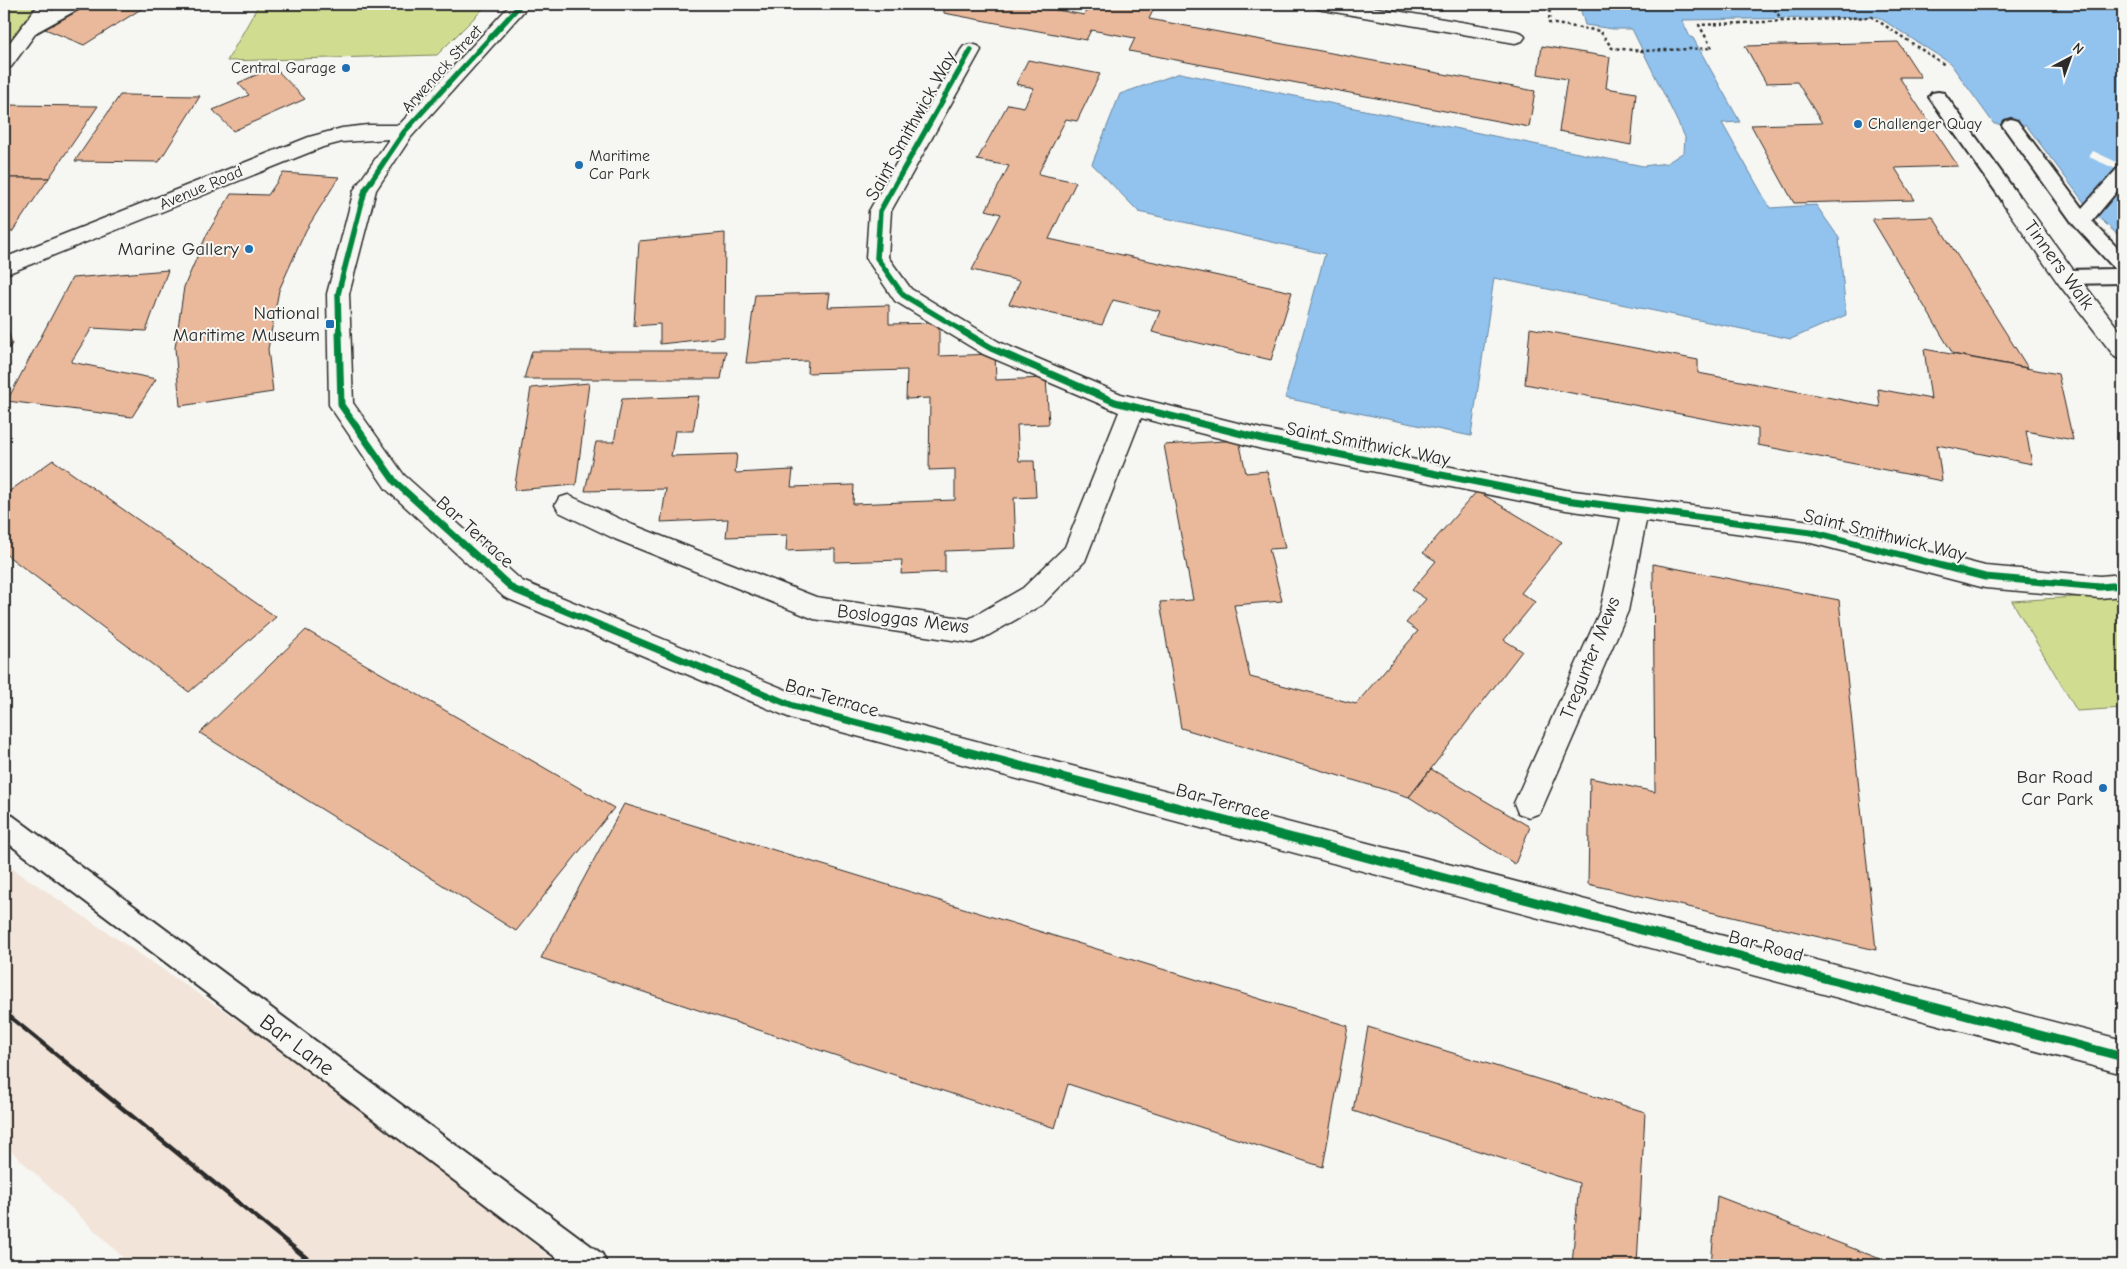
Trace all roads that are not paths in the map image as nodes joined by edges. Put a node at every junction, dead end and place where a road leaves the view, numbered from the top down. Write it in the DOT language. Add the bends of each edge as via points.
graph roads {
  1 [pos="48,4"];
  2 [pos="76,4"];
  3 [pos="521,4"];
  4 [pos="1323,4"];
  5 [pos="27,31"];
  6 [pos="1515,37"];
  7 [pos="971,50"];
  8 [pos="4,63"];
  9 [pos="1938,97"];
  10 [pos="2011,125"];
  11 [pos="404,132"];
  12 [pos="2123,173"];
  13 [pos="2013,202"];
  14 [pos="2081,221"];
  15 [pos="2123,266"];
  16 [pos="4,268"];
  17 [pos="2123,276"];
  18 [pos="2066,277"];
  19 [pos="2123,351"];
  20 [pos="341,405"];
  21 [pos="1133,407"];
  22 [pos="568,505"];
  23 [pos="1636,509"];
  24 [pos="2123,585"];
  25 [pos="1529,803"];
  26 [pos="4,826"];
  27 [pos="1400,866"];
  28 [pos="2123,1057"];
  29 [pos="591,1265"];
  1 -- 5 [label="street"];
  2 -- 5 [label="lane"];
  3 -- 11 [label="street, Arwenack Street"];
  4 -- 6 [label="street"];
  5 -- 8 [label="street"];
  7 -- 21 [label="street, Saint Smithwick Way" via="880,210 877,258 903,295 990,348"];
  9 -- 13 [label="lane"];
  10 -- 14 [label="lane"];
  11 -- 16 [label="street, Avenue Road" via="368,132 316,142"];
  11 -- 20 [label="street, Arwenack Street" via="365,190 338,294"];
  12 -- 14 [label="lane"];
  13 -- 18 [label="street, Tinners Walk"];
  14 -- 15 [label="lane"];
  17 -- 18 [label="lane"];
  18 -- 19 [label="street, Tinners Walk"];
  20 -- 27 [label="street, Bar Terrace" via="395,482 513,589 793,706"];
  21 -- 22 [label="street, Bosloggas Mews" via="1076,553 1032,596 972,631 814,608 624,532"];
  21 -- 23 [label="street, Saint Smithwick Way" via="1262,440 1566,500"];
  23 -- 24 [label="street, Saint Smithwick Way" via="1811,532 1985,577 2100,587"];
  23 -- 25 [label="street, Tregunter Mews" via="1614,611"];
  26 -- 29 [label="lane, Bar Lane"];
  27 -- 28 [label="street, Bar Road"];
}
